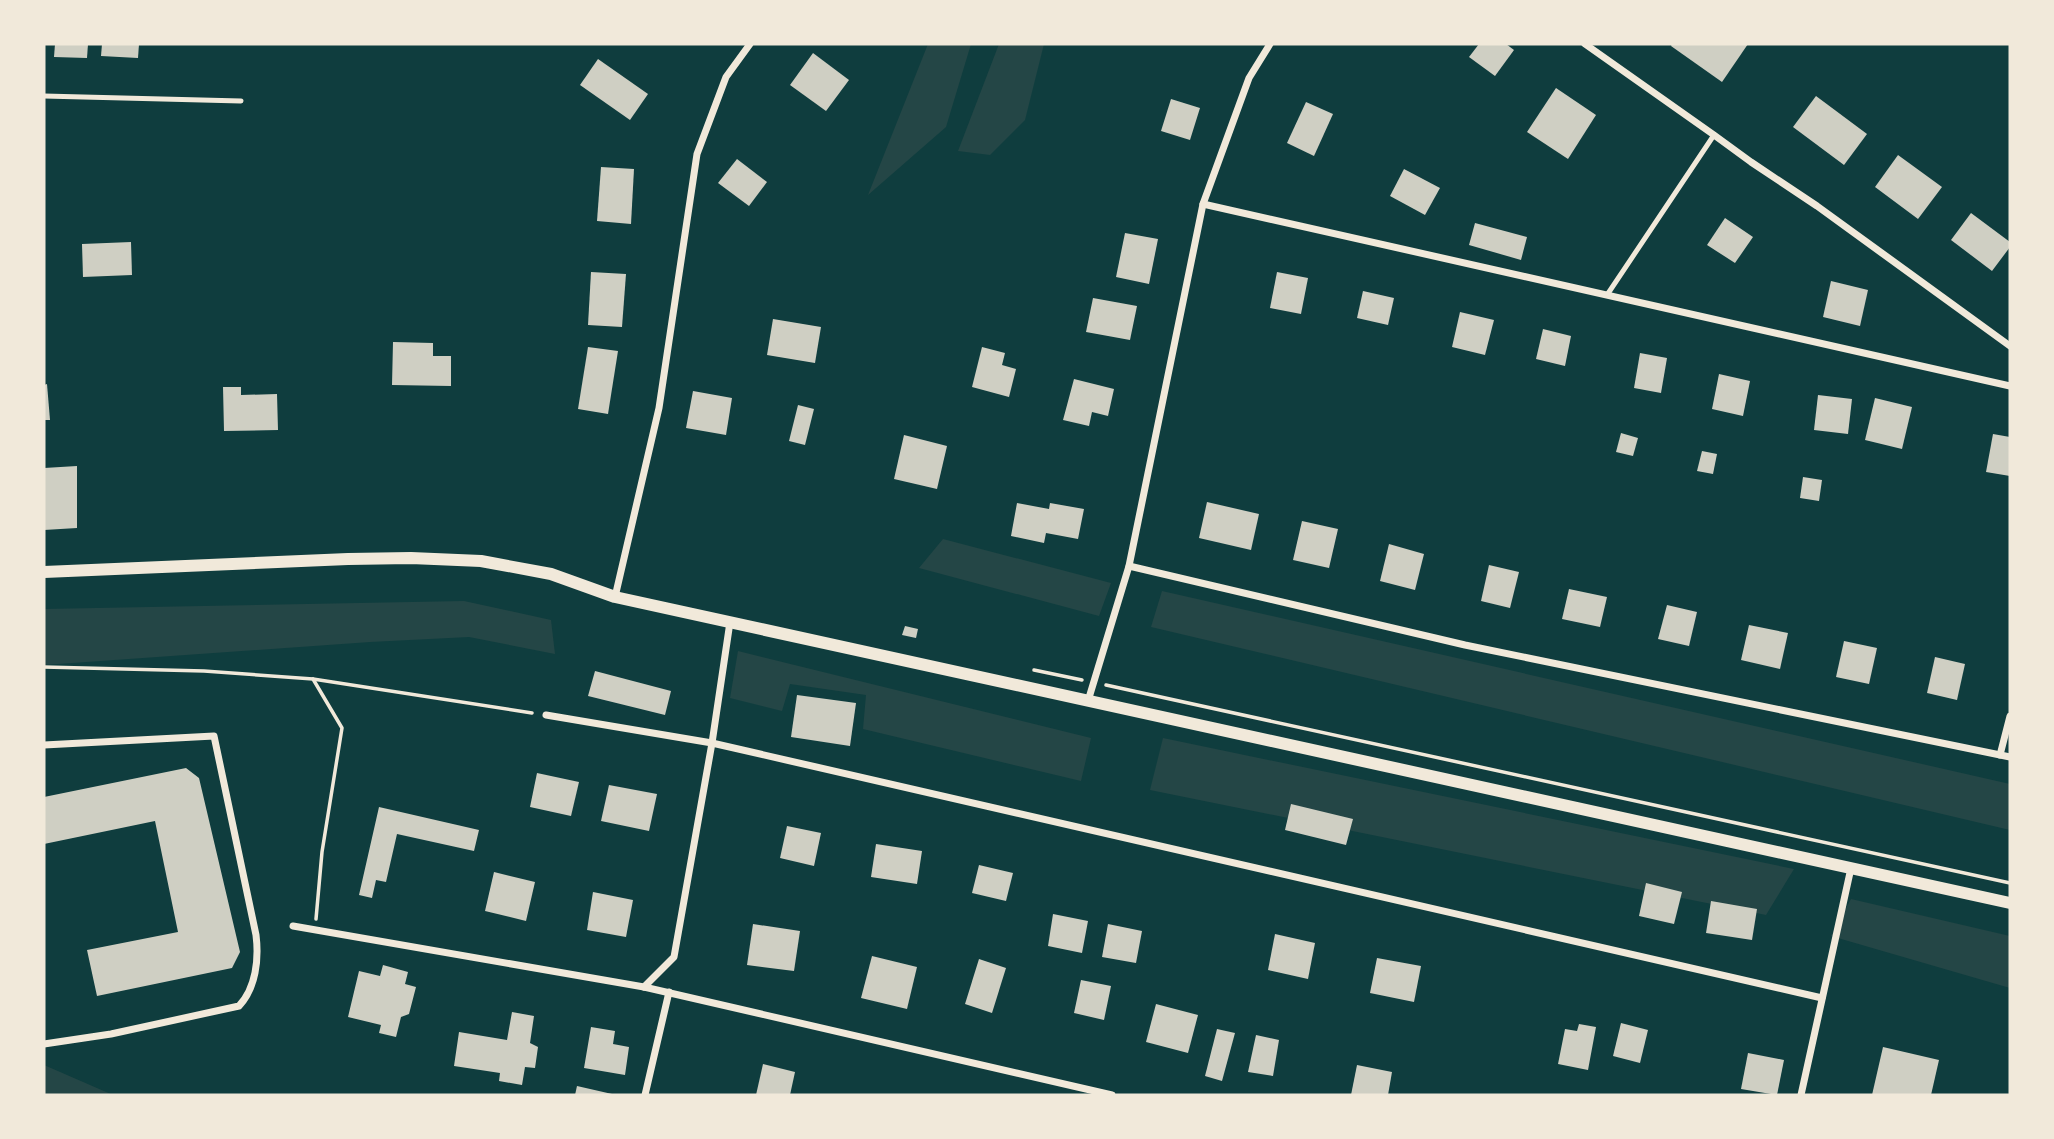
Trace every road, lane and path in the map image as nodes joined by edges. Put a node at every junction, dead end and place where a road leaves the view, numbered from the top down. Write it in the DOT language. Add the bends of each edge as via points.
graph roads {
  1 [pos="749,44"];
  2 [pos="1270,44"];
  3 [pos="1585,44"];
  4 [pos="44,96"];
  5 [pos="241,101"];
  6 [pos="1714,135"];
  7 [pos="1203,204"];
  8 [pos="1607,295"];
  9 [pos="2010,346"];
  10 [pos="2010,386"];
  11 [pos="1129,566"];
  12 [pos="44,572"];
  13 [pos="615,597"];
  14 [pos="730,622"];
  15 [pos="44,667"];
  16 [pos="313,679"];
  17 [pos="1088,701"];
  18 [pos="546,715"];
  19 [pos="2010,716"];
  20 [pos="712,743"];
  21 [pos="44,745"];
  22 [pos="2000,755"];
  23 [pos="2010,757"];
  24 [pos="1851,868"];
  25 [pos="2010,903"];
  26 [pos="293,926"];
  27 [pos="315,930"];
  28 [pos="644,987"];
  29 [pos="669,992"];
  30 [pos="1822,998"];
  31 [pos="44,1044"];
  32 [pos="645,1095"];
  33 [pos="1112,1095"];
  34 [pos="1801,1095"];
  1 -- 13 [label="street" via="726,77 697,154 659,408"];
  2 -- 7 [label="street" via="1249,78"];
  3 -- 6 [label="street"];
  4 -- 5 [label="lane"];
  6 -- 8 [label="lane"];
  6 -- 9 [label="street"];
  7 -- 8 [label="street"];
  7 -- 11 [label="street"];
  8 -- 10 [label="street"];
  11 -- 17 [label="street"];
  11 -- 22 [label="street" via="1465,645"];
  12 -- 13 [label="street" via="348,559 481,561 551,574"];
  13 -- 14 [label="street"];
  14 -- 17 [label="street"];
  14 -- 20 [label="street"];
  15 -- 16 [label="path"];
  16 -- 18 [label="path"];
  16 -- 27 [label="path" via="342,728"];
  17 -- 24 [label="street"];
  18 -- 20 [label="street"];
  19 -- 22 [label="street"];
  20 -- 28 [label="street" via="674,957"];
  20 -- 30 [label="street"];
  21 -- 31 [label="street" via="214,736 258,953 247,998 239,1006"];
  22 -- 23 [label="street"];
  24 -- 25 [label="street"];
  24 -- 30 [label="street"];
  26 -- 27 [label="street"];
  27 -- 28 [label="street"];
  28 -- 29 [label="street"];
  29 -- 32 [label="street"];
  29 -- 33 [label="street"];
  30 -- 34 [label="street"];
}
